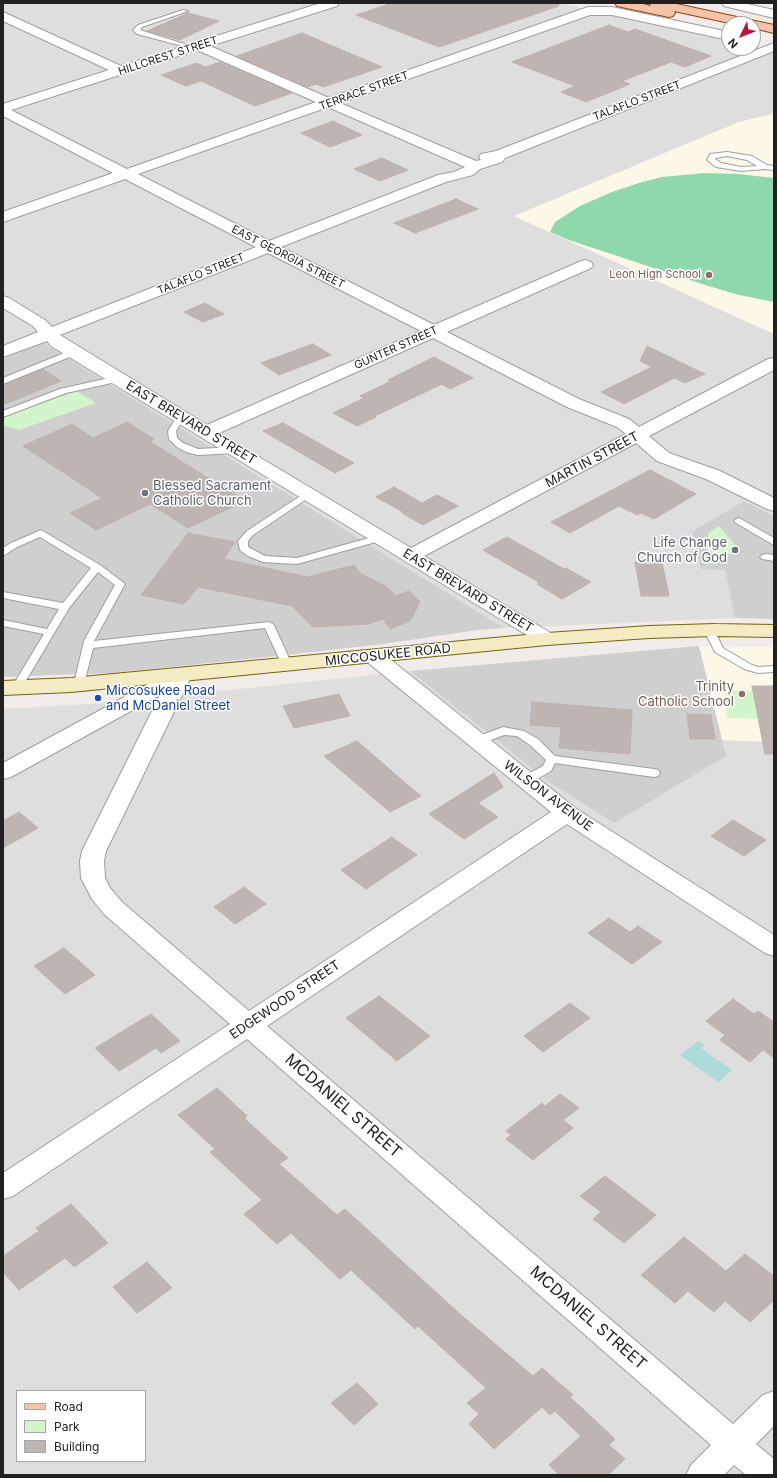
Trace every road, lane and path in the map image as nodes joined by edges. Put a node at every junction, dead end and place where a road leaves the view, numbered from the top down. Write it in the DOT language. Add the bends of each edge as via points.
graph roads {
  1 [pos="333,3"];
  2 [pos="621,3"];
  3 [pos="655,3"];
  4 [pos="728,3"];
  5 [pos="185,11"];
  6 [pos="774,14"];
  7 [pos="3,16"];
  8 [pos="721,24"];
  9 [pos="774,29"];
  10 [pos="721,34"];
  11 [pos="761,37"];
  12 [pos="774,38"];
  13 [pos="761,41"];
  14 [pos="195,47"];
  15 [pos="774,47"];
  16 [pos="121,71"];
  17 [pos="330,104"];
  18 [pos="3,108"];
  19 [pos="3,111"];
  20 [pos="470,164"];
  21 [pos="765,167"];
  22 [pos="774,168"];
  23 [pos="126,175"];
  24 [pos="3,217"];
  25 [pos="269,247"];
  26 [pos="585,264"];
  27 [pos="3,301"];
  28 [pos="433,332"];
  29 [pos="49,334"];
  30 [pos="3,352"];
  31 [pos="74,352"];
  32 [pos="774,363"];
  33 [pos="118,379"];
  34 [pos="3,381"];
  35 [pos="3,414"];
  36 [pos="181,417"];
  37 [pos="206,432"];
  38 [pos="637,436"];
  39 [pos="235,450"];
  40 [pos="308,494"];
  41 [pos="774,505"];
  42 [pos="739,521"];
  43 [pos="380,538"];
  44 [pos="774,542"];
  45 [pos="3,553"];
  46 [pos="410,556"];
  47 [pos="98,567"];
  48 [pos="3,595"];
  49 [pos="65,607"];
  50 [pos="3,623"];
  51 [pos="710,630"];
  52 [pos="774,631"];
  53 [pos="49,632"];
  54 [pos="546,639"];
  55 [pos="88,645"];
  56 [pos="373,656"];
  57 [pos="287,665"];
  58 [pos="774,669"];
  59 [pos="181,675"];
  60 [pos="79,684"];
  61 [pos="10,688"];
  62 [pos="478,741"];
  63 [pos="552,759"];
  64 [pos="3,772"];
  65 [pos="654,773"];
  66 [pos="526,780"];
  67 [pos="567,813"];
  68 [pos="774,947"];
  69 [pos="248,1024"];
  70 [pos="3,1188"];
  71 [pos="774,1406"];
  72 [pos="734,1444"];
  73 [pos="702,1475"];
  74 [pos="769,1475"];
  1 -- 14 [label="street, HILLCREST STREET"];
  2 -- 8 [label="main road"];
  3 -- 9 [label="main road"];
  4 -- 6 [label="street"];
  5 -- 14 [label="lane" via="140,26 136,30 139,33"];
  7 -- 16 [label="street"];
  10 -- 17 [label="street, TERRACE STREET" via="612,11 591,11"];
  11 -- 12 [label="main road"];
  13 -- 15 [label="street"];
  14 -- 16 [label="street, HILLCREST STREET"];
  14 -- 17 [label="street"];
  15 -- 20 [label="street, TALAFLO STREET" via="499,155 497,159"];
  16 -- 18 [label="street, HILLCREST STREET"];
  17 -- 20 [label="street"];
  17 -- 23 [label="street, TERRACE STREET"];
  19 -- 23 [label="street, EAST GEORGIA STREET"];
  20 -- 25 [label="street, TALAFLO STREET" via="468,172 443,178"];
  21 -- 21 [label="lane" via="749,158 727,154 713,156 711,160 720,165 741,169"];
  21 -- 22 [label="lane"];
  23 -- 24 [label="street, TERRACE STREET"];
  23 -- 25 [label="street, EAST GEORGIA STREET"];
  25 -- 28 [label="street, EAST GEORGIA STREET"];
  25 -- 29 [label="street, TALAFLO STREET"];
  26 -- 28 [label="street, GUNTER STREET"];
  27 -- 29 [label="street, EAST BREVARD STREET" via="39,324"];
  28 -- 37 [label="street, GUNTER STREET"];
  28 -- 38 [label="street, EAST GEORGIA STREET" via="573,403 610,429"];
  29 -- 30 [label="street, TALAFLO STREET"];
  29 -- 31 [label="street, EAST BREVARD STREET"];
  31 -- 33 [label="street, EAST BREVARD STREET"];
  31 -- 34 [label="lane"];
  32 -- 38 [label="street, MARTIN STREET"];
  33 -- 35 [label="lane" via="64,391"];
  33 -- 36 [label="street, EAST BREVARD STREET"];
  36 -- 37 [label="street, EAST BREVARD STREET"];
  36 -- 39 [label="lane" via="172,432 173,439 180,446 198,452"];
  37 -- 39 [label="street, EAST BREVARD STREET"];
  38 -- 41 [label="street, EAST GEORGIA STREET" via="663,456 713,475"];
  38 -- 46 [label="street, MARTIN STREET"];
  39 -- 40 [label="street, EAST BREVARD STREET"];
  40 -- 43 [label="street, EAST BREVARD STREET"];
  40 -- 43 [label="lane" via="250,533 243,541 243,548 262,559 297,561"];
  42 -- 44 [label="lane"];
  43 -- 46 [label="street, EAST BREVARD STREET"];
  45 -- 47 [label="lane" via="41,533"];
  46 -- 54 [label="street, EAST BREVARD STREET"];
  47 -- 49 [label="lane"];
  47 -- 55 [label="lane" via="120,584"];
  48 -- 49 [label="lane"];
  49 -- 53 [label="lane"];
  50 -- 53 [label="lane"];
  51 -- 52 [label="street, MICCOSUKEE ROAD"];
  51 -- 54 [label="street, MICCOSUKEE ROAD"];
  51 -- 58 [label="lane" via="719,650 736,661 758,670"];
  53 -- 61 [label="lane"];
  54 -- 56 [label="street, MICCOSUKEE ROAD"];
  55 -- 57 [label="lane" via="269,625"];
  55 -- 60 [label="lane"];
  56 -- 57 [label="street, MICCOSUKEE ROAD"];
  56 -- 62 [label="street, WILSON AVENUE"];
  57 -- 59 [label="street, MICCOSUKEE ROAD"];
  59 -- 60 [label="street, MICCOSUKEE ROAD"];
  59 -- 64 [label="street"];
  59 -- 69 [label="street, MCDANIEL STREET" via="94,851 93,878 113,908"];
  60 -- 61 [label="street, MICCOSUKEE ROAD"];
  62 -- 63 [label="lane" via="503,731 520,733"];
  62 -- 66 [label="street, WILSON AVENUE"];
  63 -- 65 [label="lane"];
  63 -- 66 [label="lane" via="547,768"];
  66 -- 67 [label="street, WILSON AVENUE"];
  67 -- 68 [label="street, WILSON AVENUE"];
  67 -- 69 [label="street, EDGEWOOD STREET"];
  69 -- 70 [label="street, EDGEWOOD STREET"];
  69 -- 72 [label="street, MCDANIEL STREET"];
  71 -- 72 [label="street"];
  72 -- 73 [label="street"];
  72 -- 74 [label="street, MCDANIEL STREET"];
}
